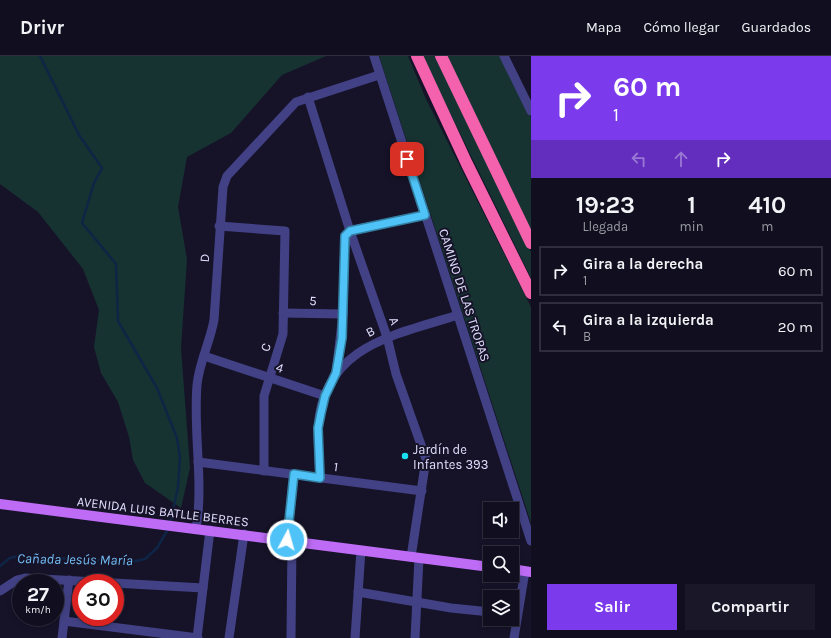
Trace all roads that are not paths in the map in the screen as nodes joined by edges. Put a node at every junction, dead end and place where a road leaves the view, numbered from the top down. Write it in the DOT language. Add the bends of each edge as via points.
graph roads {
  1 [pos="374,56"];
  2 [pos="416,56"];
  3 [pos="441,56"];
  4 [pos="504,56"];
  5 [pos="380,75"];
  6 [pos="308,97"];
  7 [pos="531,111"];
  8 [pos="425,215"];
  9 [pos="219,226"];
  10 [pos="350,231"];
  11 [pos="531,243"];
  12 [pos="531,293"];
  13 [pos="283,313"];
  14 [pos="343,314"];
  15 [pos="458,315"];
  16 [pos="387,337"];
  17 [pos="204,356"];
  18 [pos="336,373"];
  19 [pos="268,377"];
  20 [pos="325,396"];
  21 [pos="198,462"];
  22 [pos="264,471"];
  23 [pos="294,474"];
  24 [pos="320,478"];
  25 [pos="422,491"];
  26 [pos="0,504"];
  27 [pos="196,529"];
  28 [pos="210,530"];
  29 [pos="244,534"];
  30 [pos="289,540"];
  31 [pos="531,541"];
  32 [pos="361,550"];
  33 [pos="415,557"];
  34 [pos="483,566"];
  35 [pos="528,571"];
  36 [pos="69,580"];
  37 [pos="203,588"];
  38 [pos="0,590"];
  39 [pos="358,592"];
  40 [pos="519,599"];
  41 [pos="417,603"];
  42 [pos="483,611"];
  43 [pos="64,621"];
  44 [pos="63,626"];
  45 [pos="514,626"];
  46 [pos="62,638"];
  47 [pos="197,638"];
  48 [pos="229,638"];
  49 [pos="291,638"];
  50 [pos="355,638"];
  51 [pos="415,638"];
  52 [pos="514,638"];
  1 -- 5 [label="street, CAMINO DE LAS TROPAS"];
  2 -- 12 [label="highway"];
  3 -- 11 [label="highway"];
  4 -- 7 [label="street"];
  5 -- 6 [label="street, D"];
  5 -- 8 [label="street, CAMINO DE LAS TROPAS"];
  6 -- 9 [label="street, D" via="296,102 287,110 227,176 223,187"];
  6 -- 10 [label="street, A"];
  8 -- 10 [label="street"];
  8 -- 15 [label="street, CAMINO DE LAS TROPAS"];
  9 -- 13 [label="street, C" via="285,230"];
  9 -- 17 [label="street, D" via="214,320"];
  10 -- 14 [label="street" via="345,236"];
  10 -- 16 [label="street, A"];
  13 -- 14 [label="street, 5"];
  13 -- 19 [label="street, C" via="283,334"];
  14 -- 18 [label="street"];
  15 -- 16 [label="street, B"];
  15 -- 31 [label="street, CAMINO DE LAS TROPAS"];
  16 -- 18 [label="street, B" via="360,351"];
  16 -- 25 [label="street, A" via="396,374 426,458"];
  17 -- 19 [label="street, 4"];
  17 -- 21 [label="street, D" via="197,385"];
  18 -- 20 [label="street, B"];
  19 -- 20 [label="street, 4"];
  19 -- 22 [label="street, C" via="264,396"];
  20 -- 24 [label="street, B" via="318,428"];
  21 -- 22 [label="street, 1"];
  21 -- 27 [label="street, D" via="200,508"];
  22 -- 23 [label="street, 1"];
  23 -- 24 [label="street, 1"];
  23 -- 30 [label="street"];
  24 -- 25 [label="street, 1"];
  25 -- 33 [label="street, A"];
  26 -- 27 [label="main road, AVENIDA LUIS BATLLE BERRES"];
  27 -- 28 [label="main road, AVENIDA LUIS BATLLE BERRES"];
  28 -- 29 [label="main road, AVENIDA LUIS BATLLE BERRES"];
  28 -- 37 [label="street"];
  29 -- 30 [label="main road, AVENIDA LUIS BATLLE BERRES"];
  29 -- 48 [label="street"];
  30 -- 32 [label="main road, AVENIDA LUIS BATLLE BERRES"];
  30 -- 49 [label="street"];
  32 -- 33 [label="main road, AVENIDA LUIS BATLLE BERRES"];
  32 -- 39 [label="street"];
  33 -- 34 [label="main road, AVENIDA LUIS BATLLE BERRES"];
  33 -- 41 [label="street, A"];
  35 -- 40 [label="street"];
  36 -- 37 [label="street"];
  36 -- 38 [label="street" via="25,578"];
  36 -- 43 [label="street"];
  37 -- 47 [label="street"];
  39 -- 41 [label="street"];
  39 -- 50 [label="street"];
  41 -- 42 [label="street"];
  41 -- 51 [label="street, A"];
  43 -- 47 [label="street"];
  44 -- 46 [label="street"];
  45 -- 52 [label="street"];
}
